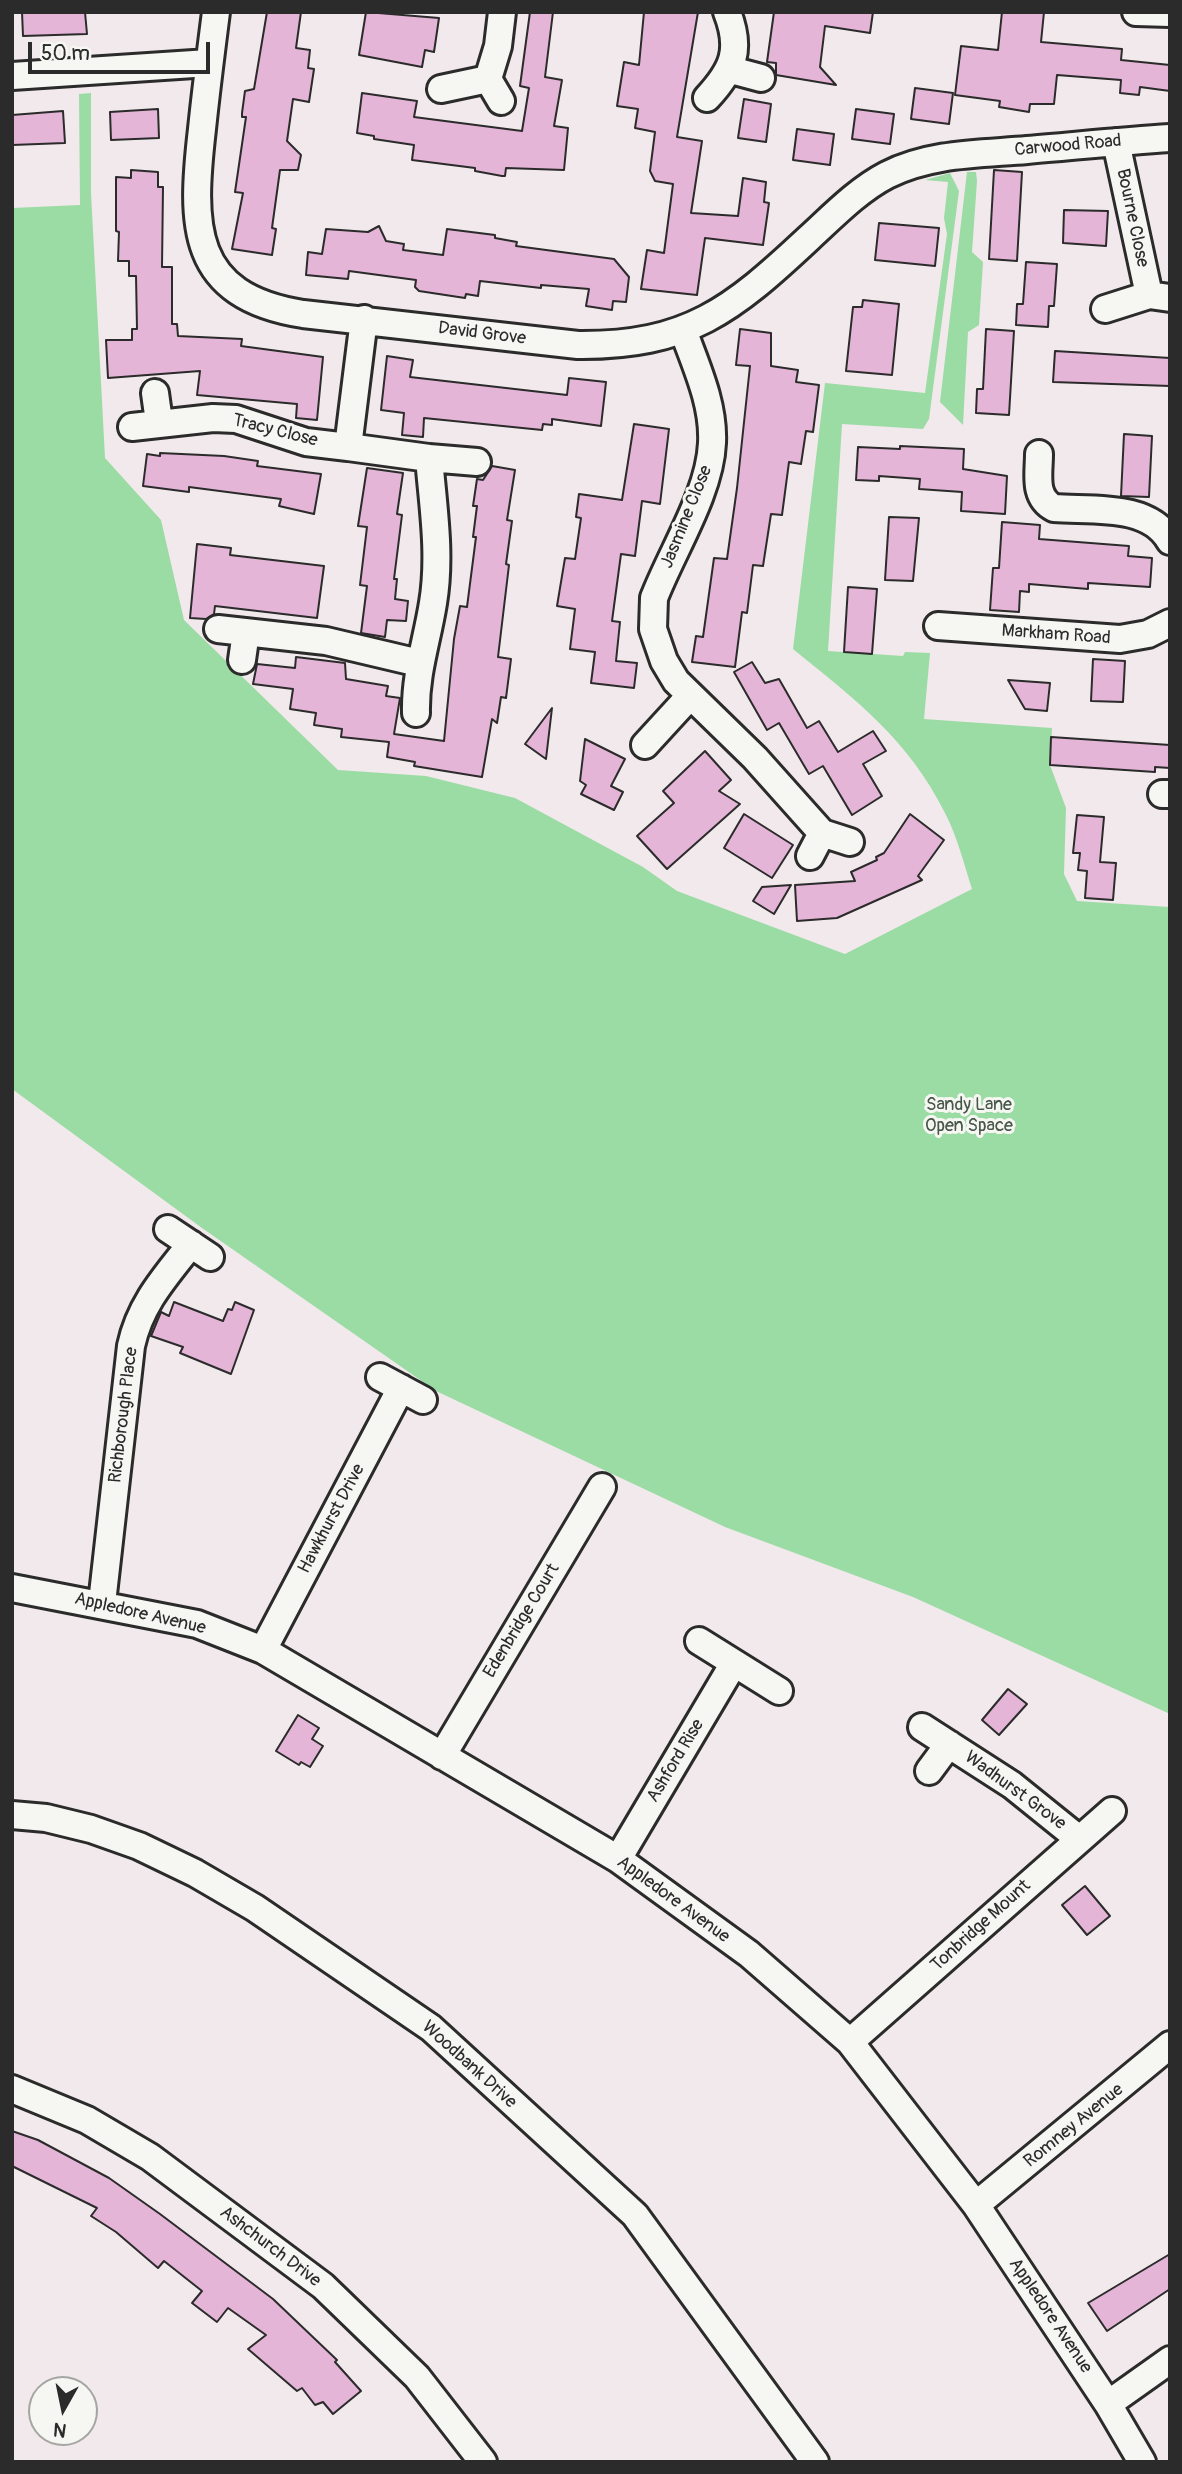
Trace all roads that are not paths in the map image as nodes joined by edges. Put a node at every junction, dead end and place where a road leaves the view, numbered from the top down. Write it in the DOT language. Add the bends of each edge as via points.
graph roads {
  1 [pos="216,12"];
  2 [pos="502,12"];
  3 [pos="727,12"];
  4 [pos="1136,12"];
  5 [pos="1170,13"];
  6 [pos="209,63"];
  7 [pos="732,70"];
  8 [pos="12,76"];
  9 [pos="761,78"];
  10 [pos="442,89"];
  11 [pos="707,98"];
  12 [pos="1170,138"];
  13 [pos="1116,142"];
  14 [pos="966,154"];
  15 [pos="1159,296"];
  16 [pos="1105,309"];
  17 [pos="364,319"];
  18 [pos="682,330"];
  19 [pos="155,393"];
  20 [pos="159,422"];
  21 [pos="132,427"];
  22 [pos="348,447"];
  23 [pos="1039,454"];
  24 [pos="429,458"];
  25 [pos="477,462"];
  26 [pos="1170,541"];
  27 [pos="1170,623"];
  28 [pos="938,626"];
  29 [pos="218,629"];
  30 [pos="246,632"];
  31 [pos="242,660"];
  32 [pos="419,663"];
  33 [pos="689,697"];
  34 [pos="416,713"];
  35 [pos="645,745"];
  36 [pos="849,842"];
  37 [pos="168,1229"];
  38 [pos="401,1388"];
  39 [pos="603,1487"];
  40 [pos="12,1588"];
  41 [pos="102,1603"];
  42 [pos="699,1641"];
  43 [pos="263,1650"];
  44 [pos="734,1663"];
  45 [pos="779,1692"];
  46 [pos="922,1727"];
  47 [pos="949,1744"];
  48 [pos="442,1756"];
  49 [pos="929,1771"];
  50 [pos="1112,1811"];
  51 [pos="12,1815"];
  52 [pos="1079,1839"];
  53 [pos="618,1859"];
  54 [pos="850,2042"];
  55 [pos="1170,2045"];
  56 [pos="12,2088"];
  57 [pos="976,2205"];
  58 [pos="1170,2361"];
  59 [pos="1108,2404"];
  60 [pos="484,2462"];
  61 [pos="815,2462"];
  62 [pos="1142,2462"];
  1 -- 6 [label="street, David Grove"];
  2 -- 10 [label="street" via="494,90"];
  3 -- 7 [label="street" via="734,38"];
  4 -- 5 [label="street"];
  6 -- 8 [label="street"];
  6 -- 17 [label="street, David Grove" via="196,213 203,246 215,268 240,294 272,309"];
  7 -- 9 [label="street"];
  7 -- 11 [label="street"];
  12 -- 13 [label="street, Carwood Road"];
  13 -- 14 [label="street, Carwood Road"];
  13 -- 15 [label="street, Bourne Close"];
  14 -- 18 [label="street, David Grove" via="941,157 887,175 851,200 744,298"];
  15 -- 16 [label="street, Bourne Close"];
  17 -- 18 [label="street, David Grove" via="578,345 618,346"];
  17 -- 22 [label="street"];
  18 -- 33 [label="street, Jasmine Close" via="705,391 712,424 711,454 652,614 664,661"];
  19 -- 20 [label="street"];
  20 -- 21 [label="street, Tracy Close"];
  20 -- 22 [label="street, Tracy Close" via="236,419 306,442"];
  22 -- 24 [label="street, Tracy Close"];
  23 -- 26 [label="street" via="1039,493 1046,504 1134,514 1159,525"];
  24 -- 25 [label="street, Tracy Close"];
  24 -- 32 [label="street" via="437,555 433,602"];
  27 -- 28 [label="street, Markham Road" via="1148,634 1120,639"];
  29 -- 30 [label="street"];
  30 -- 31 [label="street"];
  30 -- 32 [label="street" via="326,641"];
  32 -- 34 [label="street"];
  33 -- 35 [label="street"];
  33 -- 36 [label="street, Jasmine Close" via="726,728 816,844"];
  37 -- 41 [label="street, Richborough Place" via="200,1251 146,1302 137,1320"];
  38 -- 43 [label="street, Hawkhurst Drive"];
  39 -- 48 [label="street, Edenbridge Court"];
  40 -- 41 [label="street, Appledore Avenue"];
  41 -- 43 [label="street, Appledore Avenue" via="197,1624"];
  42 -- 44 [label="street"];
  43 -- 48 [label="street, Appledore Avenue"];
  44 -- 45 [label="street"];
  44 -- 53 [label="street, Ashford Rise"];
  46 -- 47 [label="street, Wadhurst Grove"];
  47 -- 49 [label="street, Wadhurst Grove"];
  47 -- 52 [label="street, Wadhurst Grove" via="1012,1785"];
  48 -- 53 [label="street, Appledore Avenue"];
  50 -- 52 [label="street, Tonbridge Mount"];
  51 -- 61 [label="street, Woodbank Drive" via="91,1829 195,1873 255,1908 431,2028 635,2215"];
  52 -- 54 [label="street, Tonbridge Mount"];
  53 -- 54 [label="street, Appledore Avenue" via="749,1954"];
  54 -- 57 [label="street, Appledore Avenue"];
  55 -- 57 [label="street, Romney Avenue"];
  56 -- 60 [label="street, Ashchurch Drive" via="87,2120 150,2157 323,2287 417,2377"];
  57 -- 59 [label="street, Appledore Avenue"];
  58 -- 59 [label="street"];
  59 -- 62 [label="street, Appledore Avenue"];
}
